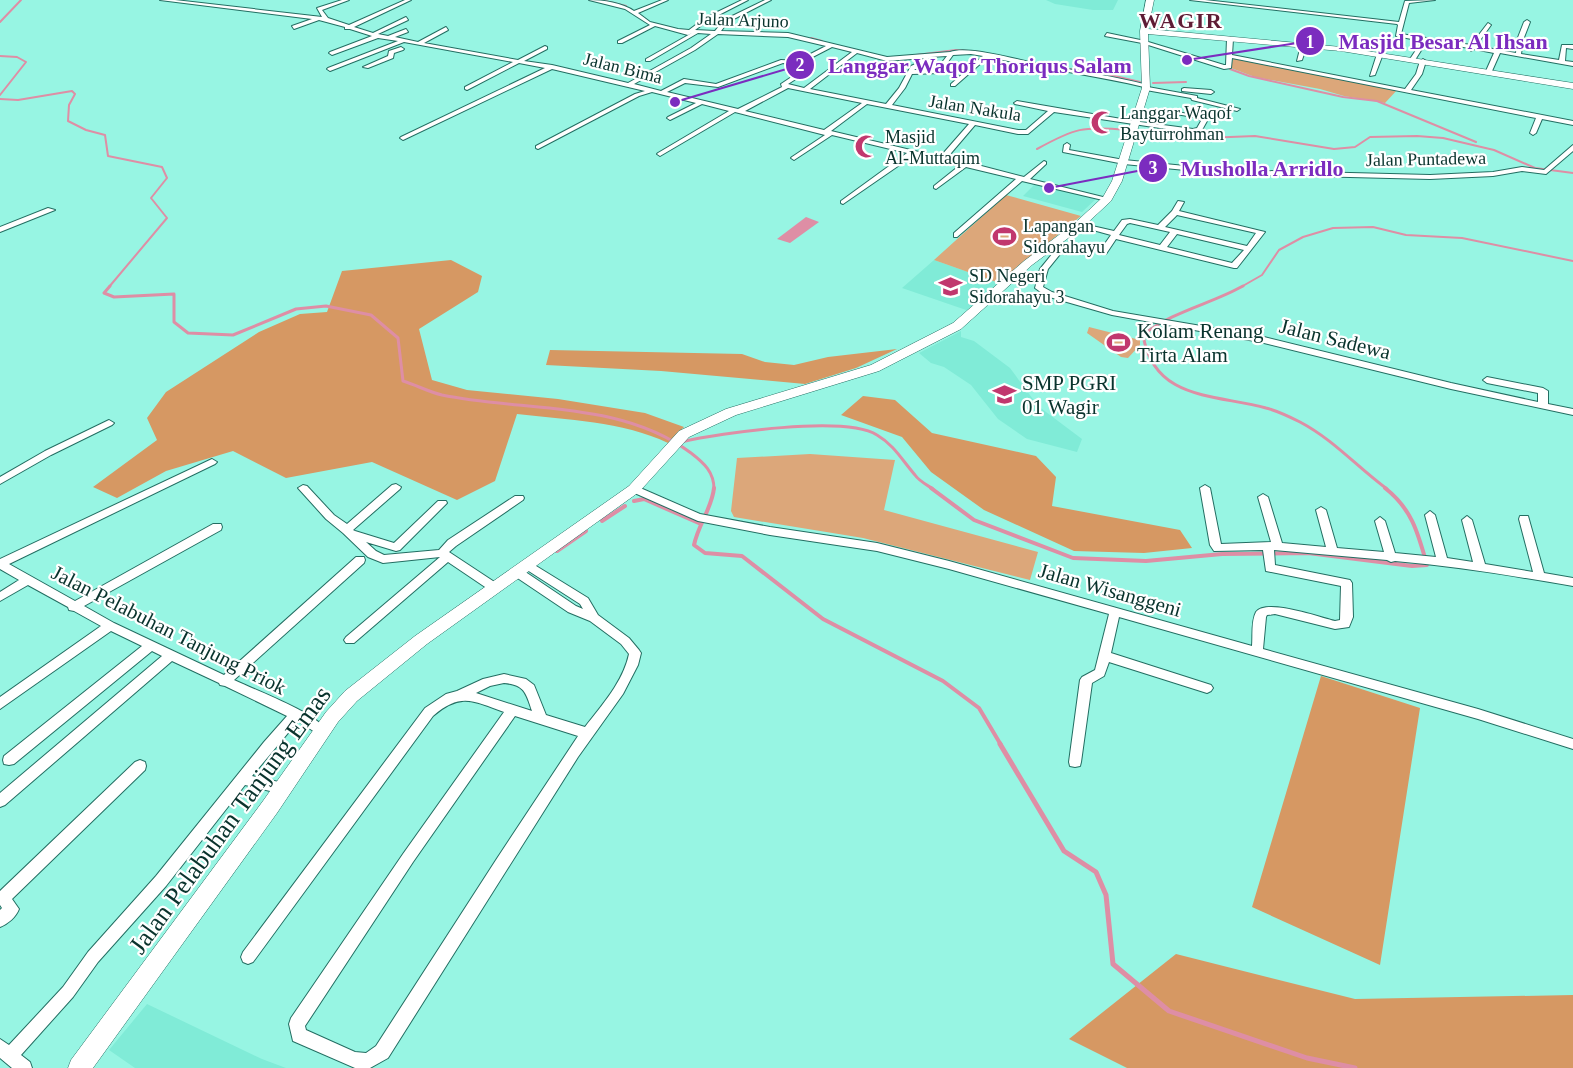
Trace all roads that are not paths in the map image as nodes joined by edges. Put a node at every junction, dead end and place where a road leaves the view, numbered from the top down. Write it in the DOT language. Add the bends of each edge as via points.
graph roads {
  1 [pos="162,0"];
  2 [pos="347,0"];
  3 [pos="410,0"];
  4 [pos="591,0"];
  5 [pos="666,0"];
  6 [pos="746,0"];
  7 [pos="769,0"];
  8 [pos="1150,0"];
  9 [pos="1192,0"];
  10 [pos="1433,0"];
  11 [pos="634,13"];
  12 [pos="323,19"];
  13 [pos="406,19"];
  14 [pos="1527,22"];
  15 [pos="1401,24"];
  16 [pos="654,25"];
  17 [pos="1488,25"];
  18 [pos="294,27"];
  19 [pos="347,28"];
  20 [pos="446,29"];
  21 [pos="406,31"];
  22 [pos="1143,31"];
  23 [pos="717,32"];
  24 [pos="688,33"];
  25 [pos="696,33"];
  26 [pos="375,35"];
  27 [pos="1107,35"];
  28 [pos="389,38"];
  29 [pos="1230,39"];
  30 [pos="1425,40"];
  31 [pos="403,41"];
  32 [pos="621,42"];
  33 [pos="1143,42"];
  34 [pos="416,44"];
  35 [pos="1304,45"];
  36 [pos="830,46"];
  37 [pos="1573,47"];
  38 [pos="545,48"];
  39 [pos="1472,49"];
  40 [pos="953,52"];
  41 [pos="332,53"];
  42 [pos="855,53"];
  43 [pos="1497,53"];
  44 [pos="1380,54"];
  45 [pos="929,55"];
  46 [pos="987,55"];
  47 [pos="1229,56"];
  48 [pos="1518,56"];
  49 [pos="1413,59"];
  50 [pos="648,60"];
  51 [pos="1299,60"];
  52 [pos="1423,61"];
  53 [pos="521,62"];
  54 [pos="1562,62"];
  55 [pos="798,63"];
  56 [pos="1573,64"];
  57 [pos="366,67"];
  58 [pos="552,67"];
  59 [pos="330,69"];
  60 [pos="1489,71"];
  61 [pos="911,72"];
  62 [pos="1372,75"];
  63 [pos="630,84"];
  64 [pos="953,85"];
  65 [pos="785,86"];
  66 [pos="1146,87"];
  67 [pos="1573,87"];
  68 [pos="467,88"];
  69 [pos="643,88"];
  70 [pos="1407,89"];
  71 [pos="653,90"];
  72 [pos="804,90"];
  73 [pos="1162,91"];
  74 [pos="662,93"];
  75 [pos="1211,93"];
  76 [pos="637,95"];
  77 [pos="700,102"];
  78 [pos="865,103"];
  79 [pos="1017,103"];
  80 [pos="887,107"];
  81 [pos="1237,109"];
  82 [pos="1053,110"];
  83 [pos="735,111"];
  84 [pos="1178,113"];
  85 [pos="1540,116"];
  86 [pos="670,118"];
  87 [pos="1135,123"];
  88 [pos="1573,123"];
  89 [pos="972,125"];
  90 [pos="1533,133"];
  91 [pos="827,134"];
  92 [pos="403,138"];
  93 [pos="1067,145"];
  94 [pos="538,147"];
  95 [pos="1573,147"];
  96 [pos="660,153"];
  97 [pos="912,153"];
  98 [pos="794,158"];
  99 [pos="942,159"];
  100 [pos="1124,162"];
  101 [pos="1044,163"];
  102 [pos="966,164"];
  103 [pos="1023,178"];
  104 [pos="936,188"];
  105 [pos="1107,199"];
  106 [pos="843,202"];
  107 [pos="1180,202"];
  108 [pos="51,210"];
  109 [pos="1175,213"];
  110 [pos="1079,225"];
  111 [pos="1160,228"];
  112 [pos="0,230"];
  113 [pos="1175,231"];
  114 [pos="957,235"];
  115 [pos="1115,235"];
  116 [pos="1058,241"];
  117 [pos="1162,248"];
  118 [pos="1249,249"];
  119 [pos="1103,252"];
  120 [pos="1487,380"];
  121 [pos="1543,406"];
  122 [pos="1573,412"];
  123 [pos="109,423"];
  124 [pos="212,462"];
  125 [pos="0,481"];
  126 [pos="396,487"];
  127 [pos="1205,488"];
  128 [pos="303,489"];
  129 [pos="634,489"];
  130 [pos="1263,497"];
  131 [pos="519,498"];
  132 [pos="441,503"];
  133 [pos="1321,510"];
  134 [pos="1430,515"];
  135 [pos="1524,519"];
  136 [pos="1467,520"];
  137 [pos="1380,521"];
  138 [pos="217,527"];
  139 [pos="349,532"];
  140 [pos="1271,547"];
  141 [pos="1333,552"];
  142 [pos="444,555"];
  143 [pos="1392,558"];
  144 [pos="360,560"];
  145 [pos="1439,561"];
  146 [pos="0,564"];
  147 [pos="1480,567"];
  148 [pos="522,569"];
  149 [pos="1540,578"];
  150 [pos="27,580"];
  151 [pos="1573,582"];
  152 [pos="495,588"];
  153 [pos="0,597"];
  154 [pos="73,607"];
  155 [pos="1115,612"];
  156 [pos="110,626"];
  157 [pos="350,640"];
  158 [pos="150,646"];
  159 [pos="1257,651"];
  160 [pos="171,656"];
  161 [pos="1104,656"];
  162 [pos="224,682"];
  163 [pos="1207,688"];
  164 [pos="462,694"];
  165 [pos="0,704"];
  166 [pos="512,710"];
  167 [pos="296,715"];
  168 [pos="541,719"];
  169 [pos="321,731"];
  170 [pos="586,733"];
  171 [pos="1573,744"];
  172 [pos="9,760"];
  173 [pos="1075,762"];
  174 [pos="140,766"];
  175 [pos="242,779"];
  176 [pos="282,788"];
  177 [pos="0,801"];
  178 [pos="0,920"];
  179 [pos="248,957"];
  180 [pos="5,1052"];
  181 [pos="24,1068"];
  182 [pos="79,1068"];
  1 -- 12 [label="street, Jalan Bima"];
  2 -- 12 [label="street" via="319,9"];
  3 -- 19 [label="street"];
  4 -- 11 [label="street, Jalan Arjuno"];
  5 -- 11 [label="street"];
  6 -- 24 [label="street"];
  7 -- 23 [label="street" via="726,21"];
  8 -- 22 [label="main road"];
  9 -- 15 [label="street" via="1313,9"];
  10 -- 15 [label="street" via="1407,2"];
  11 -- 16 [label="street, Jalan Arjuno"];
  12 -- 18 [label="street"];
  12 -- 19 [label="street, Jalan Bima"];
  13 -- 26 [label="street"];
  14 -- 48 [label="street"];
  15 -- 30 [label="street" via="1397,34"];
  16 -- 24 [label="street, Jalan Arjuno"];
  16 -- 32 [label="street"];
  17 -- 39 [label="street"];
  19 -- 26 [label="street, Jalan Bima"];
  20 -- 34 [label="street"];
  21 -- 28 [label="street"];
  22 -- 29 [label="main road"];
  22 -- 33 [label="main road"];
  23 -- 25 [label="street, Jalan Arjuno"];
  23 -- 36 [label="street, Jalan Arjuno" via="789,35"];
  23 -- 63 [label="street"];
  24 -- 25 [label="street, Jalan Arjuno"];
  25 -- 50 [label="street"];
  26 -- 28 [label="street, Jalan Bima"];
  26 -- 41 [label="street"];
  27 -- 33 [label="street"];
  28 -- 31 [label="street, Jalan Bima"];
  29 -- 35 [label="main road"];
  29 -- 47 [label="street"];
  30 -- 39 [label="street"];
  30 -- 49 [label="street"];
  31 -- 34 [label="street, Jalan Bima"];
  31 -- 59 [label="street"];
  33 -- 47 [label="street" via="1224,67 1229,67"];
  33 -- 66 [label="main road"];
  34 -- 53 [label="street, Jalan Bima"];
  34 -- 57 [label="street" via="393,51 391,57"];
  35 -- 44 [label="main road"];
  35 -- 51 [label="street"];
  36 -- 42 [label="street, Jalan Arjuno"];
  36 -- 55 [label="street"];
  37 -- 54 [label="street" via="1564,46"];
  38 -- 53 [label="street"];
  39 -- 43 [label="street"];
  40 -- 45 [label="street, Jalan Arjuno"];
  40 -- 46 [label="street, Jalan Arjuno"];
  40 -- 61 [label="street" via="938,72"];
  42 -- 45 [label="street, Jalan Arjuno" via="892,59"];
  42 -- 72 [label="street"];
  43 -- 48 [label="street"];
  43 -- 60 [label="street"];
  44 -- 49 [label="main road"];
  44 -- 62 [label="street"];
  45 -- 61 [label="street"];
  46 -- 64 [label="street"];
  46 -- 66 [label="street, Jalan Arjuno"];
  47 -- 70 [label="street"];
  48 -- 54 [label="street"];
  49 -- 52 [label="main road"];
  52 -- 60 [label="main road"];
  52 -- 70 [label="street"];
  53 -- 58 [label="street, Jalan Bima"];
  53 -- 68 [label="street"];
  54 -- 56 [label="street"];
  55 -- 65 [label="street" via="808,65 808,69"];
  55 -- 74 [label="street" via="783,61 715,86 684,81"];
  58 -- 63 [label="street, Jalan Bima"];
  58 -- 92 [label="street"];
  60 -- 67 [label="main road"];
  61 -- 80 [label="street"];
  63 -- 69 [label="street, Jalan Bima"];
  65 -- 72 [label="street, Jalan Nakula"];
  65 -- 83 [label="street"];
  66 -- 73 [label="street, Jalan Arjuno"];
  66 -- 87 [label="main road"];
  69 -- 71 [label="street, Jalan Bima"];
  69 -- 76 [label="street"];
  70 -- 85 [label="street"];
  71 -- 74 [label="street, Jalan Bima"];
  71 -- 76 [label="street"];
  72 -- 78 [label="street, Jalan Nakula"];
  73 -- 75 [label="street"];
  73 -- 81 [label="street"];
  74 -- 77 [label="street, Jalan Bima"];
  76 -- 94 [label="street"];
  77 -- 83 [label="street, Jalan Bima"];
  77 -- 86 [label="street"];
  78 -- 80 [label="street, Jalan Nakula"];
  78 -- 91 [label="street"];
  79 -- 82 [label="street"];
  80 -- 89 [label="street, Jalan Nakula"];
  82 -- 87 [label="street, Jalan Nakula"];
  82 -- 89 [label="street, Jalan Nakula" via="1023,133"];
  83 -- 91 [label="street, Jalan Bima"];
  83 -- 96 [label="street"];
  84 -- 87 [label="street, Jalan Nakula" via="1204,121 1200,129 1193,131"];
  85 -- 88 [label="street"];
  85 -- 90 [label="street"];
  87 -- 100 [label="main road"];
  89 -- 99 [label="street"];
  91 -- 97 [label="street, Jalan Bima"];
  91 -- 98 [label="street"];
  93 -- 100 [label="street, Jalan Puntadewa" via="1068,152"];
  95 -- 100 [label="street, Jalan Puntadewa" via="1550,170 1430,177 1196,170"];
  97 -- 99 [label="street, Jalan Bima"];
  97 -- 106 [label="street"];
  99 -- 102 [label="street, Jalan Bima"];
  100 -- 105 [label="main road"];
  101 -- 103 [label="street"];
  102 -- 103 [label="street, Jalan Bima"];
  102 -- 104 [label="street"];
  103 -- 105 [label="street, Jalan Bima"];
  103 -- 114 [label="street"];
  105 -- 110 [label="main road, Jalan Pelabuhan Tanjung Emas"];
  107 -- 109 [label="street"];
  108 -- 112 [label="street"];
  109 -- 111 [label="street"];
  109 -- 118 [label="street" via="1261,232"];
  110 -- 115 [label="street"];
  110 -- 116 [label="main road, Jalan Pelabuhan Tanjung Emas"];
  111 -- 113 [label="street"];
  111 -- 115 [label="street" via="1130,221"];
  113 -- 117 [label="street"];
  113 -- 118 [label="street"];
  115 -- 117 [label="street"];
  115 -- 119 [label="street"];
  116 -- 121 [label="street, Jalan Sadewa" via="1061,248 1041,275 1041,290 1096,309 1260,339"];
  116 -- 129 [label="main road, Jalan Pelabuhan Tanjung Emas" via="962,323 939,337 875,368 708,421 684,434"];
  117 -- 118 [label="street" via="1234,266"];
  120 -- 121 [label="street" via="1543,391"];
  121 -- 122 [label="street, Jalan Sadewa"];
  123 -- 125 [label="street"];
  124 -- 146 [label="street"];
  126 -- 139 [label="street"];
  127 -- 140 [label="street" via="1218,548"];
  128 -- 139 [label="street"];
  129 -- 148 [label="main road, Jalan Pelabuhan Tanjung Emas"];
  129 -- 155 [label="street, Jalan Wisanggeni" via="698,517 877,547"];
  130 -- 140 [label="street"];
  131 -- 142 [label="street" via="452,543"];
  132 -- 139 [label="street" via="396,547"];
  133 -- 141 [label="street"];
  134 -- 145 [label="street"];
  135 -- 149 [label="street"];
  136 -- 147 [label="street"];
  137 -- 143 [label="street"];
  138 -- 154 [label="street"];
  139 -- 142 [label="street" via="372,554 384,559"];
  140 -- 141 [label="street"];
  140 -- 159 [label="street" via="1270,568 1346,583 1347,617 1345,624 1335,625 1275,610 1264,611 1260,616"];
  141 -- 143 [label="street"];
  142 -- 152 [label="street"];
  142 -- 157 [label="street"];
  143 -- 145 [label="street"];
  144 -- 162 [label="street"];
  145 -- 147 [label="street"];
  146 -- 150 [label="street, Jalan Pelabuhan Tanjung Priok"];
  147 -- 149 [label="street"];
  148 -- 152 [label="main road, Jalan Pelabuhan Tanjung Emas"];
  148 -- 170 [label="street" via="572,609 594,618 625,641 635,654 625,681"];
  149 -- 151 [label="street"];
  150 -- 153 [label="street"];
  150 -- 154 [label="street, Jalan Pelabuhan Tanjung Priok"];
  152 -- 169 [label="main road, Jalan Pelabuhan Tanjung Emas" via="373,677"];
  154 -- 156 [label="street, Jalan Pelabuhan Tanjung Priok"];
  155 -- 159 [label="street, Jalan Wisanggeni"];
  155 -- 161 [label="street"];
  156 -- 158 [label="street, Jalan Pelabuhan Tanjung Priok"];
  156 -- 165 [label="street"];
  158 -- 160 [label="street, Jalan Pelabuhan Tanjung Priok"];
  158 -- 172 [label="street"];
  159 -- 171 [label="street, Jalan Wisanggeni"];
  160 -- 162 [label="street, Jalan Pelabuhan Tanjung Priok"];
  160 -- 177 [label="street"];
  161 -- 163 [label="street"];
  161 -- 173 [label="street" via="1100,673 1086,680"];
  162 -- 167 [label="street, Jalan Pelabuhan Tanjung Priok"];
  164 -- 166 [label="street"];
  164 -- 168 [label="street" via="490,681 510,678 530,688"];
  164 -- 179 [label="street" via="445,699 429,712"];
  166 -- 168 [label="street"];
  166 -- 170 [label="street" via="297,1024 299,1035 355,1060 368,1061 382,1053"];
  167 -- 169 [label="street, Jalan Pelabuhan Tanjung Priok"];
  167 -- 175 [label="street"];
  168 -- 170 [label="street"];
  169 -- 176 [label="main road, Jalan Pelabuhan Tanjung Emas"];
  174 -- 178 [label="street" via="3,898 12,909"];
  175 -- 176 [label="street"];
  175 -- 180 [label="street" via="167,874"];
  176 -- 182 [label="main road, Jalan Pelabuhan Tanjung Emas"];
  180 -- 181 [label="street"];
}
